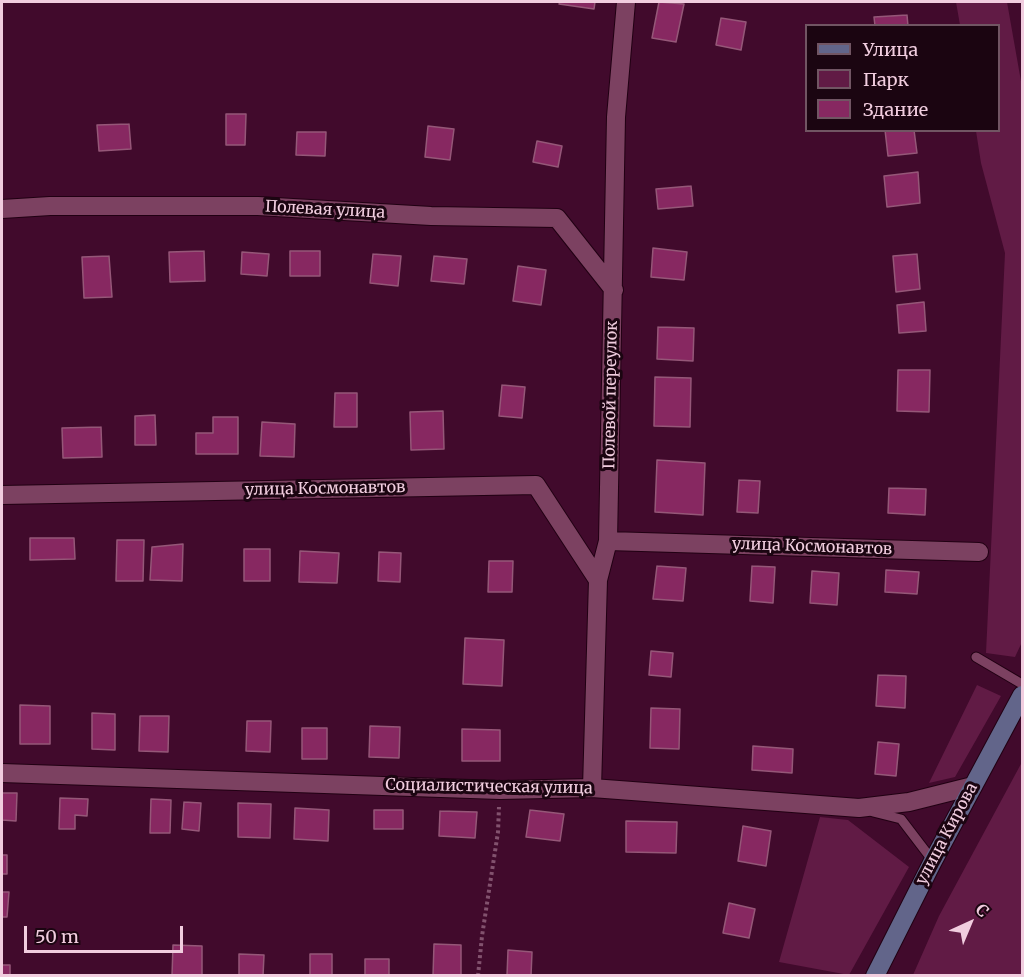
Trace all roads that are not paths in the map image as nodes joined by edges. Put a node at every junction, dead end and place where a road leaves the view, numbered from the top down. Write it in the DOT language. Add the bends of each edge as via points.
graph roads {
  1 [pos="626,2"];
  2 [pos="2,209"];
  3 [pos="614,290"];
  4 [pos="2,495"];
  5 [pos="608,541"];
  6 [pos="979,552"];
  7 [pos="598,580"];
  8 [pos="976,657"];
  9 [pos="1023,684"];
  10 [pos="1023,695"];
  11 [pos="2,773"];
  12 [pos="973,786"];
  13 [pos="592,788"];
  14 [pos="859,808"];
  15 [pos="933,861"];
  16 [pos="875,975"];
  1 -- 3 [label="street, Полевой переулок" via="616,117"];
  2 -- 3 [label="street, Полевая улица" via="258,206 431,216 557,218"];
  3 -- 5 [label="street, Полевой переулок"];
  4 -- 7 [label="street, улица Космонавтов" via="536,485"];
  5 -- 6 [label="street, улица Космонавтов"];
  5 -- 7 [label="street, Полевой переулок"];
  7 -- 13 [label="street, Полевой переулок"];
  8 -- 9 [label="lane"];
  10 -- 12 [label="main road, улица Кирова"];
  11 -- 13 [label="street, Социалистическая улица" via="500,789"];
  12 -- 14 [label="street, Социалистическая улица" via="909,802"];
  12 -- 15 [label="main road, улица Кирова"];
  13 -- 14 [label="street, Социалистическая улица"];
  14 -- 15 [label="lane" via="901,819"];
  15 -- 16 [label="main road, улица Кирова"];
}
